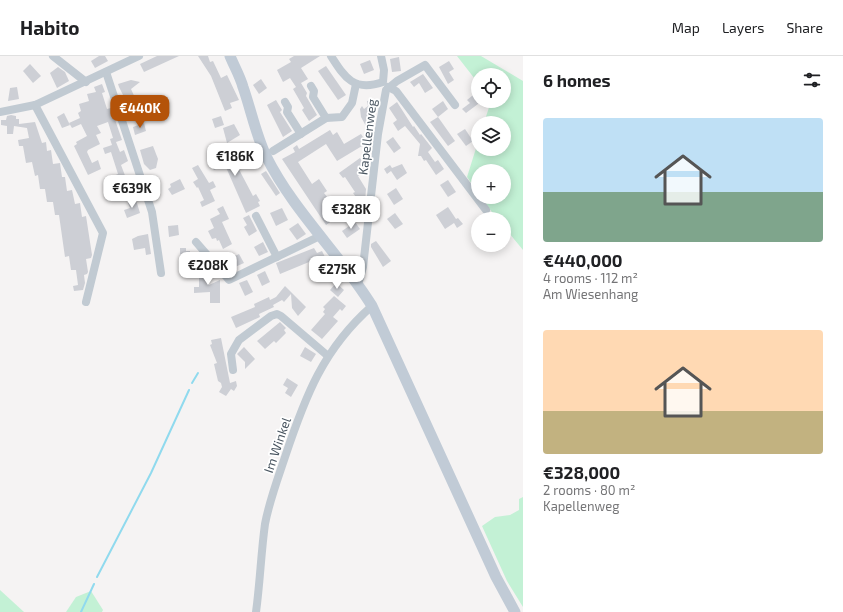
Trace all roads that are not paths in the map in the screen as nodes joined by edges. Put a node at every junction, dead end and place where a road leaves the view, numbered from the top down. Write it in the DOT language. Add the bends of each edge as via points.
graph roads {
  1 [pos="53,56"];
  2 [pos="139,56"];
  3 [pos="230,56"];
  4 [pos="330,56"];
  5 [pos="381,56"];
  6 [pos="106,72"];
  7 [pos="86,82"];
  8 [pos="356,84"];
  9 [pos="385,84"];
  10 [pos="311,86"];
  11 [pos="285,102"];
  12 [pos="35,105"];
  13 [pos="455,105"];
  14 [pos="0,112"];
  15 [pos="326,118"];
  16 [pos="301,134"];
  17 [pos="273,151"];
  18 [pos="486,210"];
  19 [pos="256,216"];
  20 [pos="320,236"];
  21 [pos="196,242"];
  22 [pos="277,257"];
  23 [pos="161,273"];
  24 [pos="358,285"];
  25 [pos="86,302"];
  26 [pos="372,306"];
  27 [pos="328,356"];
  28 [pos="233,370"];
  29 [pos="256,612"];
  30 [pos="516,612"];
  1 -- 7 [label="street"];
  2 -- 6 [label="street"];
  3 -- 20 [label="main road" via="266,156"];
  4 -- 8 [label="street" via="343,75"];
  5 -- 9 [label="street, Kapellenweg"];
  6 -- 7 [label="street"];
  6 -- 23 [label="street" via="152,212"];
  7 -- 12 [label="street"];
  8 -- 9 [label="street"];
  8 -- 15 [label="street" via="352,103 342,117"];
  9 -- 13 [label="street" via="425,65"];
  9 -- 18 [label="street" via="396,92"];
  9 -- 24 [label="street, Kapellenweg" via="363,267"];
  10 -- 15 [label="street"];
  11 -- 16 [label="street" via="287,112"];
  12 -- 14 [label="street"];
  12 -- 25 [label="street" via="103,233"];
  15 -- 16 [label="street"];
  16 -- 17 [label="street"];
  19 -- 22 [label="street"];
  20 -- 22 [label="street"];
  20 -- 24 [label="main road"];
  21 -- 22 [label="street" via="229,280"];
  24 -- 26 [label="main road"];
  26 -- 27 [label="street, Im Winkel" via="348,328"];
  26 -- 30 [label="main road" via="496,577"];
  27 -- 28 [label="street" via="277,314 239,340 231,354"];
  27 -- 29 [label="street, Im Winkel" via="298,418 265,523"];
}
